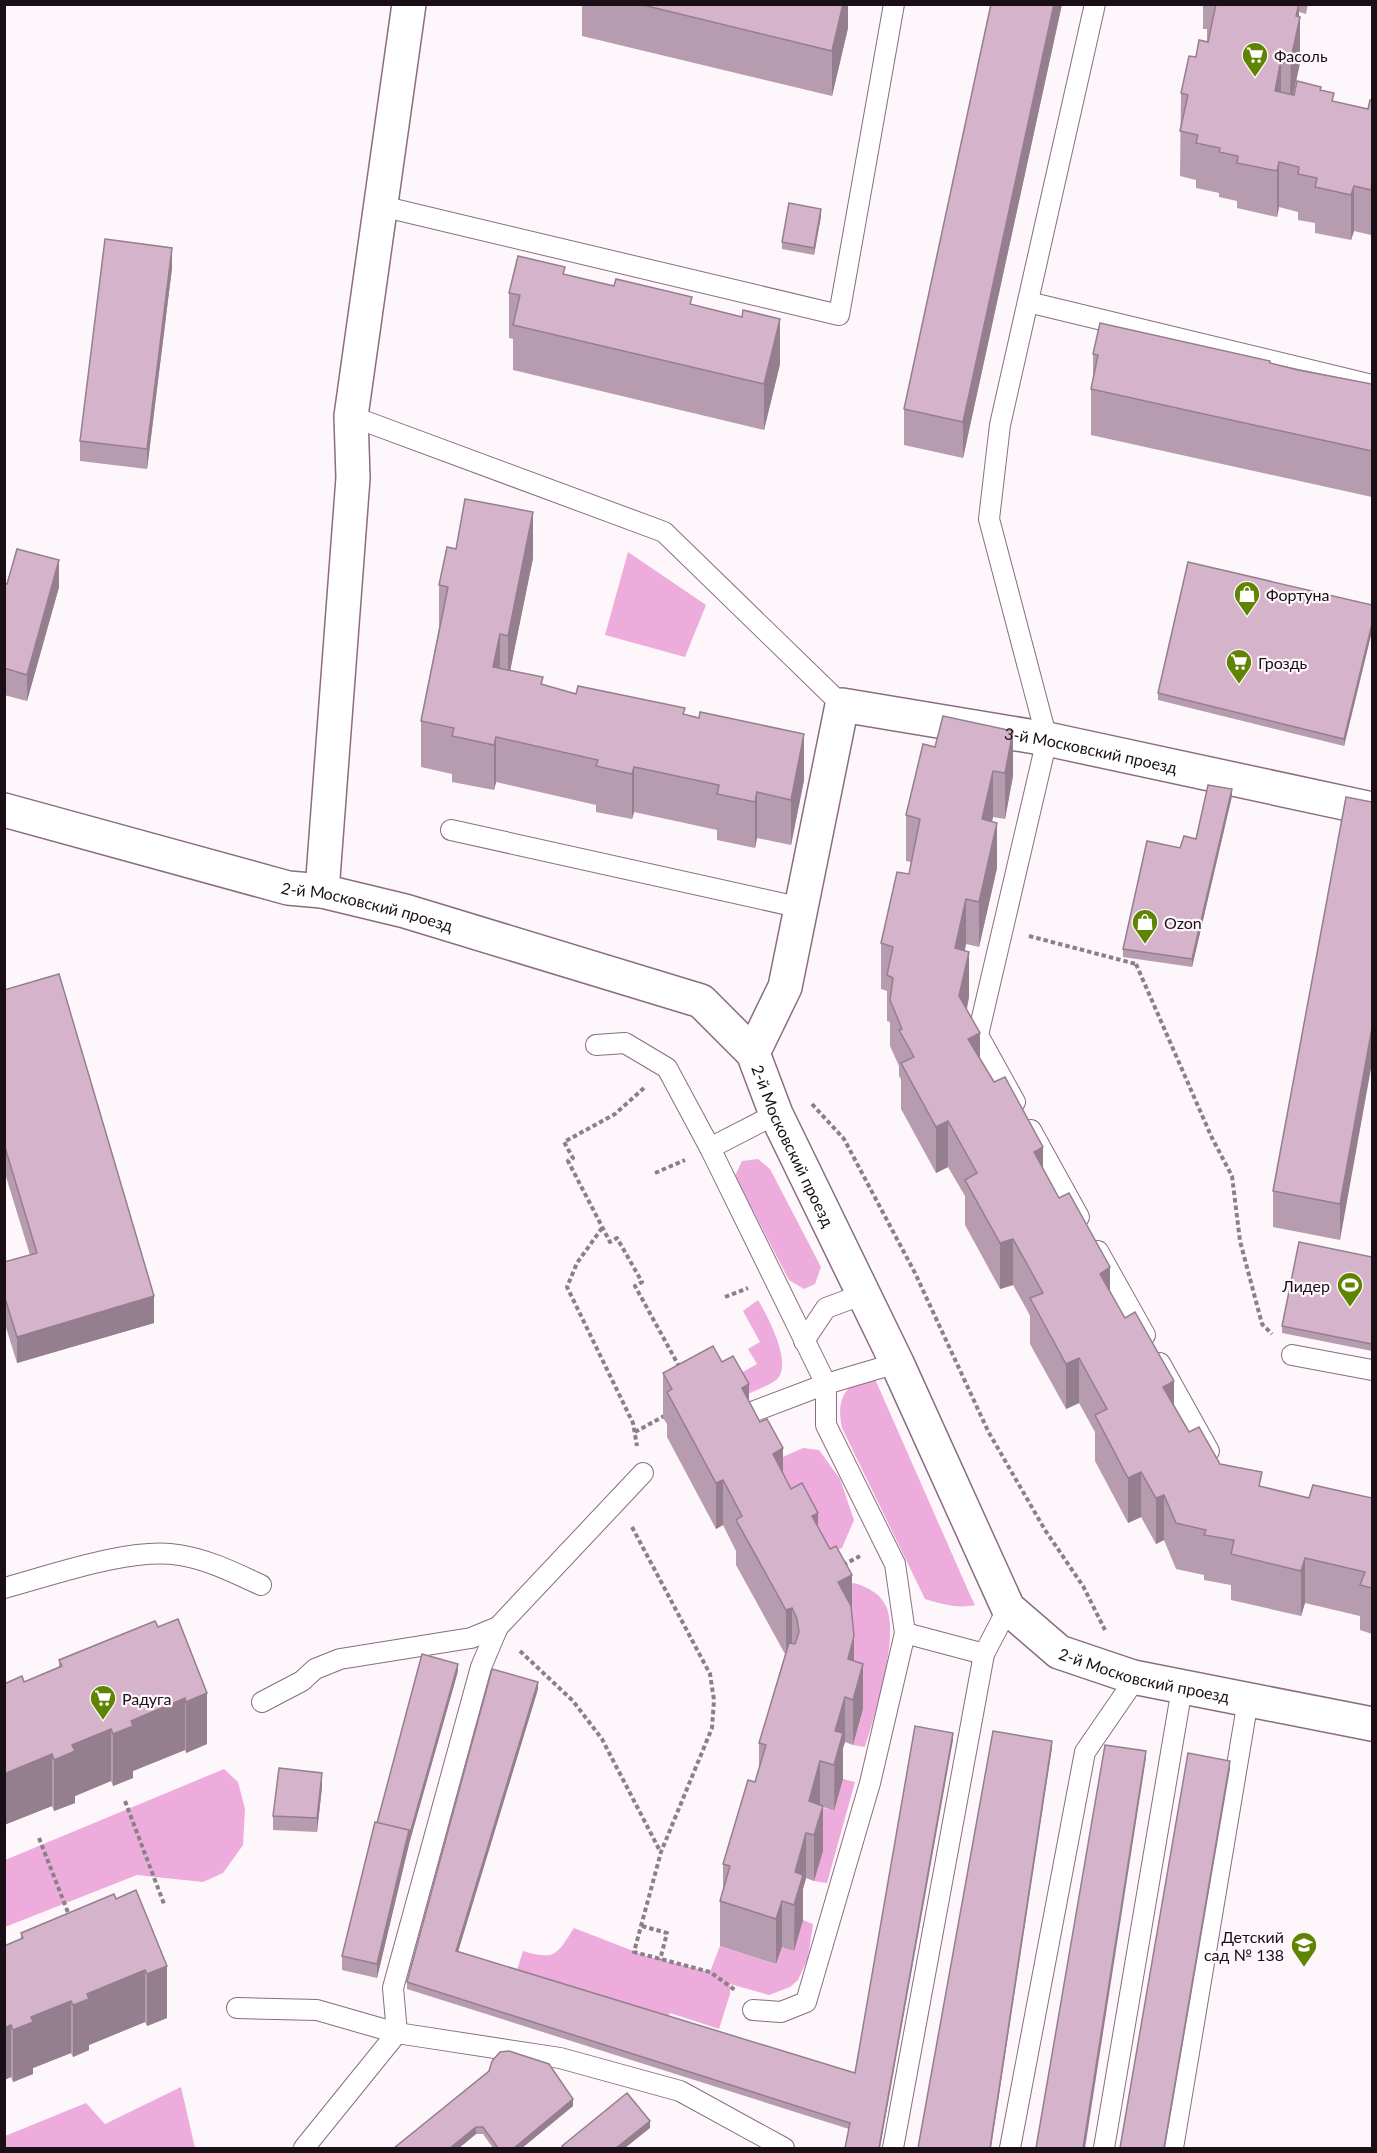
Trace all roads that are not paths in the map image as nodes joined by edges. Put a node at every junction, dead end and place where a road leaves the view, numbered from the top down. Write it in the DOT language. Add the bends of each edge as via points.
graph roads {
  1 [pos="409,4"];
  2 [pos="894,4"];
  3 [pos="1095,4"];
  4 [pos="381,206"];
  5 [pos="1028,302"];
  6 [pos="1372,385"];
  7 [pos="351,416"];
  8 [pos="842,705"];
  9 [pos="1047,739"];
  10 [pos="4,810"];
  11 [pos="1372,810"];
  12 [pos="451,830"];
  13 [pos="322,891"];
  14 [pos="802,908"];
  15 [pos="596,1045"];
  16 [pos="753,1053"];
  17 [pos="777,1114"];
  18 [pos="710,1148"];
  19 [pos="864,1294"];
  20 [pos="804,1341"];
  21 [pos="1292,1355"];
  22 [pos="897,1363"];
  23 [pos="1372,1370"];
  24 [pos="825,1384"];
  25 [pos="744,1415"];
  26 [pos="1218,1467"];
  27 [pos="643,1473"];
  28 [pos="261,1585"];
  29 [pos="4,1588"];
  30 [pos="1008,1608"];
  31 [pos="498,1627"];
  32 [pos="905,1633"];
  33 [pos="984,1654"];
  34 [pos="1133,1677"];
  35 [pos="1182,1688"];
  36 [pos="1248,1700"];
  37 [pos="262,1702"];
  38 [pos="1372,1724"];
  39 [pos="237,2008"];
  40 [pos="753,2010"];
  41 [pos="397,2033"];
  42 [pos="304,2148"];
  43 [pos="784,2148"];
  44 [pos="893,2148"];
  45 [pos="1010,2148"];
  46 [pos="1104,2148"];
  47 [pos="1173,2148"];
  1 -- 4 [label="street"];
  2 -- 4 [label="lane" via="839,315"];
  3 -- 5 [label="lane"];
  4 -- 7 [label="street"];
  5 -- 6 [label="lane"];
  5 -- 9 [label="lane" via="1000,425 989,519"];
  7 -- 8 [label="lane" via="664,532"];
  7 -- 13 [label="street" via="353,478"];
  8 -- 9 [label="street, 3-й Московский проезд"];
  8 -- 14 [label="street"];
  9 -- 11 [label="street, 3-й Московский проезд"];
  9 -- 26 [label="lane" via="978,1035"];
  10 -- 13 [label="street, 2-й Московский проезд" via="288,888"];
  12 -- 14 [label="lane"];
  13 -- 16 [label="street, 2-й Московский проезд" via="416,914 701,1001"];
  14 -- 16 [label="street" via="785,987"];
  15 -- 18 [label="lane" via="626,1043 667,1068"];
  16 -- 17 [label="street, 2-й Московский проезд"];
  17 -- 18 [label="lane"];
  17 -- 19 [label="street, 2-й Московский проезд"];
  18 -- 20 [label="lane"];
  19 -- 20 [label="lane" via="826,1308"];
  19 -- 22 [label="street, 2-й Московский проезд"];
  20 -- 24 [label="lane"];
  21 -- 23 [label="lane"];
  22 -- 24 [label="lane"];
  22 -- 30 [label="street, 2-й Московский проезд"];
  24 -- 25 [label="lane"];
  24 -- 32 [label="lane" via="826,1425 895,1564"];
  27 -- 31 [label="lane"];
  28 -- 29 [label="lane" via="178,1555 126,1556"];
  30 -- 33 [label="lane"];
  30 -- 34 [label="street, 2-й Московский проезд" via="1059,1652"];
  31 -- 37 [label="lane" via="471,1638 340,1659 315,1669 302,1681"];
  31 -- 41 [label="lane" via="481,1667 393,1988"];
  32 -- 33 [label="lane"];
  32 -- 40 [label="lane" via="870,1782 806,2002 781,2012"];
  33 -- 44 [label="lane"];
  34 -- 35 [label="street, 2-й Московский проезд"];
  34 -- 45 [label="lane" via="1085,1752"];
  35 -- 36 [label="street, 2-й Московский проезд"];
  35 -- 46 [label="lane"];
  36 -- 38 [label="street, 2-й Московский проезд"];
  36 -- 47 [label="lane"];
  39 -- 41 [label="lane" via="316,2010"];
  41 -- 42 [label="lane"];
  41 -- 43 [label="lane" via="560,2058 680,2091"];
}
